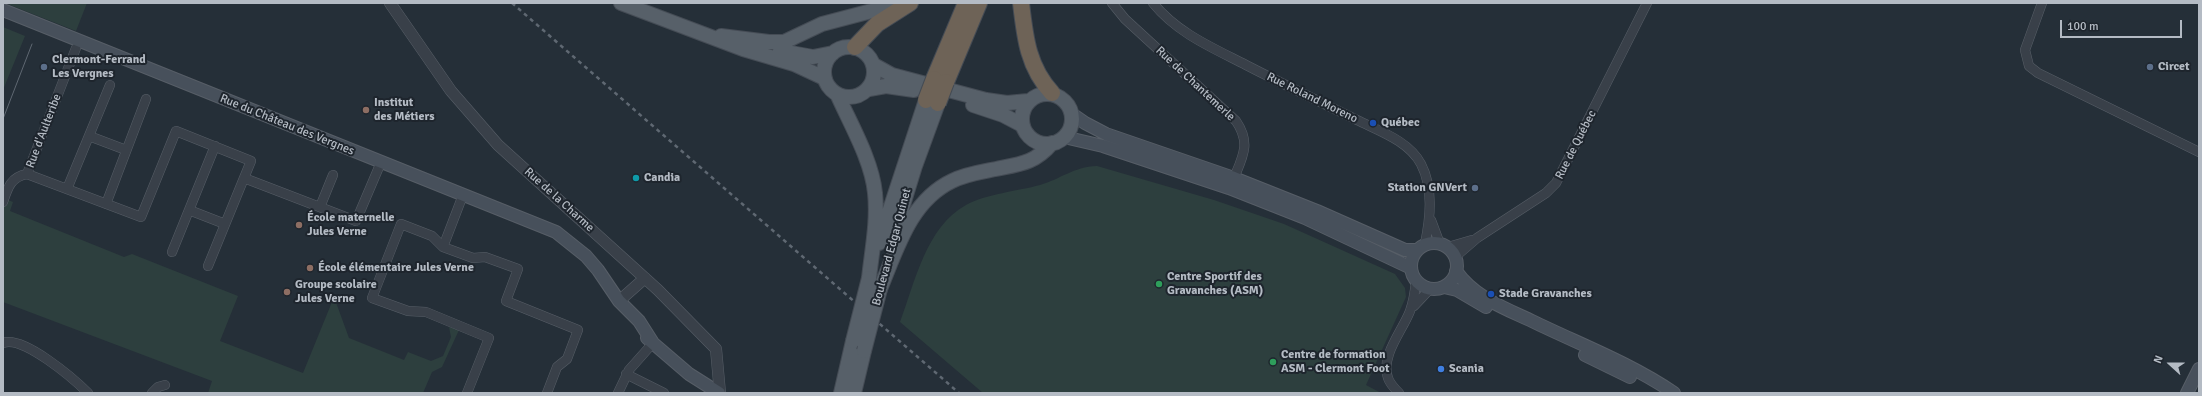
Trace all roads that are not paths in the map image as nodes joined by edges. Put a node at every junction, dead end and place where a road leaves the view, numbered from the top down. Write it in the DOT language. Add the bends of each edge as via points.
graph roads {
  1 [pos="390,3"];
  2 [pos="622,3"];
  3 [pos="902,3"];
  4 [pos="910,3"];
  5 [pos="966,3"];
  6 [pos="979,3"];
  7 [pos="1021,3"];
  8 [pos="1112,3"];
  9 [pos="1153,3"];
  10 [pos="1647,3"];
  11 [pos="2042,3"];
  12 [pos="3,10"];
  13 [pos="3,18"];
  14 [pos="707,35"];
  15 [pos="855,47"];
  16 [pos="76,48"];
  17 [pos="833,53"];
  18 [pos="874,65"];
  19 [pos="824,78"];
  20 [pos="940,80"];
  21 [pos="110,85"];
  22 [pos="869,89"];
  23 [pos="1052,93"];
  24 [pos="838,96"];
  25 [pos="146,99"];
  26 [pos="932,101"];
  27 [pos="1028,101"];
  28 [pos="1072,114"];
  29 [pos="1022,125"];
  30 [pos="89,136"];
  31 [pos="1058,140"];
  32 [pos="214,146"];
  33 [pos="126,150"];
  34 [pos="2199,152"];
  35 [pos="379,167"];
  36 [pos="27,174"];
  37 [pos="333,175"];
  38 [pos="244,178"];
  39 [pos="1234,178"];
  40 [pos="67,189"];
  41 [pos="462,197"];
  42 [pos="3,202"];
  43 [pos="106,204"];
  44 [pos="320,207"];
  45 [pos="189,210"];
  46 [pos="1430,219"];
  47 [pos="225,224"];
  48 [pos="1478,238"];
  49 [pos="1444,245"];
  50 [pos="443,247"];
  51 [pos="1421,247"];
  52 [pos="172,252"];
  53 [pos="1455,258"];
  54 [pos="208,266"];
  55 [pos="1411,268"];
  56 [pos="1456,271"];
  57 [pos="645,278"];
  58 [pos="868,278"];
  59 [pos="1416,280"];
  60 [pos="1444,287"];
  61 [pos="880,289"];
  62 [pos="1430,289"];
  63 [pos="618,301"];
  64 [pos="1409,312"];
  65 [pos="3,343"];
  66 [pos="653,343"];
  67 [pos="2199,369"];
  68 [pos="626,374"];
  69 [pos="165,385"];
  70 [pos="654,390"];
  71 [pos="88,393"];
  72 [pos="152,393"];
  73 [pos="467,393"];
  74 [pos="547,393"];
  75 [pos="618,393"];
  76 [pos="664,393"];
  77 [pos="720,393"];
  78 [pos="842,393"];
  79 [pos="854,393"];
  80 [pos="1399,393"];
  81 [pos="1664,393"];
  82 [pos="1674,393"];
  83 [pos="2187,393"];
  1 -- 57 [label="street, Rue de la Charme" via="451,91 498,145"];
  2 -- 14 [label="main road"];
  3 -- 14 [label="main road" via="822,24 784,42"];
  4 -- 15 [label="highway" via="877,24"];
  5 -- 20 [label="highway"];
  6 -- 20 [label="highway"];
  7 -- 23 [label="highway" via="1029,53 1035,70"];
  8 -- 39 [label="street, Rue de Chantemerle" via="1125,19 1236,121 1244,132 1242,158"];
  9 -- 46 [label="street, Rue Roland Moreno" via="1178,27 1200,42 1406,146 1421,164 1427,177"];
  10 -- 48 [label="street, Rue de Québec" via="1556,183 1546,193"];
  11 -- 34 [label="street" via="2025,50 2029,66 2038,73"];
  12 -- 41 [label="main road, Rue du Château des Vergnes"];
  13 -- 16 [label="main road, Rue du Château des Vergnes"];
  14 -- 17 [label="main road" via="807,56"];
  14 -- 19 [label="main road" via="794,64"];
  15 -- 17 [label="main road" via="847,47"];
  15 -- 18 [label="main road" via="867,54"];
  16 -- 35 [label="main road, Rue du Château des Vergnes"];
  16 -- 36 [label="street, Rue d'Aulteribe"];
  17 -- 19 [label="main road" via="825,64"];
  18 -- 22 [label="main road" via="873,82"];
  18 -- 27 [label="main road" via="892,75 986,100"];
  19 -- 24 [label="main road"];
  20 -- 26 [label="highway, bridge"];
  21 -- 30 [label="street"];
  22 -- 24 [label="main road" via="855,98"];
  22 -- 29 [label="main road" via="901,86 984,107"];
  23 -- 27 [label="main road" via="1040,94"];
  23 -- 28 [label="main road" via="1065,100"];
  24 -- 58 [label="main road" via="859,142 875,192 874,233"];
  25 -- 33 [label="street"];
  26 -- 58 [label="main road"];
  26 -- 61 [label="main road, Boulevard Edgar Quinet"];
  27 -- 29 [label="main road" via="1023,112"];
  28 -- 31 [label="main road" via="1072,122"];
  28 -- 39 [label="main road" via="1106,134"];
  29 -- 31 [label="main road" via="1025,132 1037,142"];
  30 -- 33 [label="street"];
  30 -- 40 [label="street"];
  31 -- 55 [label="main road" via="1102,146 1230,188 1305,218"];
  31 -- 61 [label="main road" via="1031,162 968,175 952,180 935,191 911,217"];
  32 -- 38 [label="street, Rue d'Aulteribe" via="251,160"];
  32 -- 43 [label="street, Rue d'Aulteribe" via="176,131 141,217"];
  32 -- 45 [label="street"];
  33 -- 43 [label="street"];
  35 -- 41 [label="main road, Rue du Château des Vergnes"];
  35 -- 44 [label="street" via="356,221"];
  36 -- 40 [label="street, Rue d'Aulteribe"];
  36 -- 42 [label="street" via="17,176 12,181"];
  37 -- 44 [label="street"];
  38 -- 44 [label="street"];
  38 -- 47 [label="street, Rue d'Aulteribe"];
  39 -- 51 [label="main road" via="1405,250"];
  40 -- 43 [label="street, Rue d'Aulteribe"];
  41 -- 50 [label="street"];
  41 -- 63 [label="main road, Rue du Château des Vergnes" via="569,242 598,270"];
  45 -- 47 [label="street"];
  45 -- 52 [label="street"];
  46 -- 49 [label="street"];
  46 -- 51 [label="street"];
  47 -- 54 [label="street, Rue d'Aulteribe"];
  48 -- 49 [label="street, Rue de Québec"];
  48 -- 53 [label="street, Rue de Québec"];
  49 -- 51 [label="main road"];
  49 -- 53 [label="main road"];
  50 -- 73 [label="street" via="432,236 401,224 372,298 408,311 426,312 489,338"];
  50 -- 74 [label="street" via="473,258 486,257 518,269 506,301 578,330 567,359 557,367"];
  51 -- 55 [label="main road" via="1413,256"];
  53 -- 56 [label="main road"];
  55 -- 59 [label="main road"];
  56 -- 60 [label="main road"];
  56 -- 82 [label="main road" via="1464,281 1489,300 1658,382"];
  57 -- 63 [label="street"];
  57 -- 77 [label="street, Rue de la Charme" via="716,349"];
  58 -- 78 [label="main road, Boulevard Edgar Quinet, bridge"];
  59 -- 62 [label="main road"];
  59 -- 64 [label="street" via="1415,294"];
  60 -- 62 [label="main road"];
  60 -- 81 [label="main road" via="1457,290 1489,309"];
  61 -- 79 [label="main road, Boulevard Edgar Quinet, bridge"];
  62 -- 64 [label="street"];
  63 -- 66 [label="main road, Rue du Château des Vergnes" via="639,321"];
  64 -- 80 [label="street" via="1395,341 1387,367 1388,377"];
  65 -- 71 [label="street" via="8,341 19,344 70,374"];
  66 -- 68 [label="street"];
  66 -- 77 [label="main road, Rue de la Charme" via="689,374"];
  67 -- 83 [label="main road"];
  68 -- 70 [label="street"];
  68 -- 75 [label="street"];
  69 -- 72 [label="street"];
  70 -- 76 [label="street"];
}
